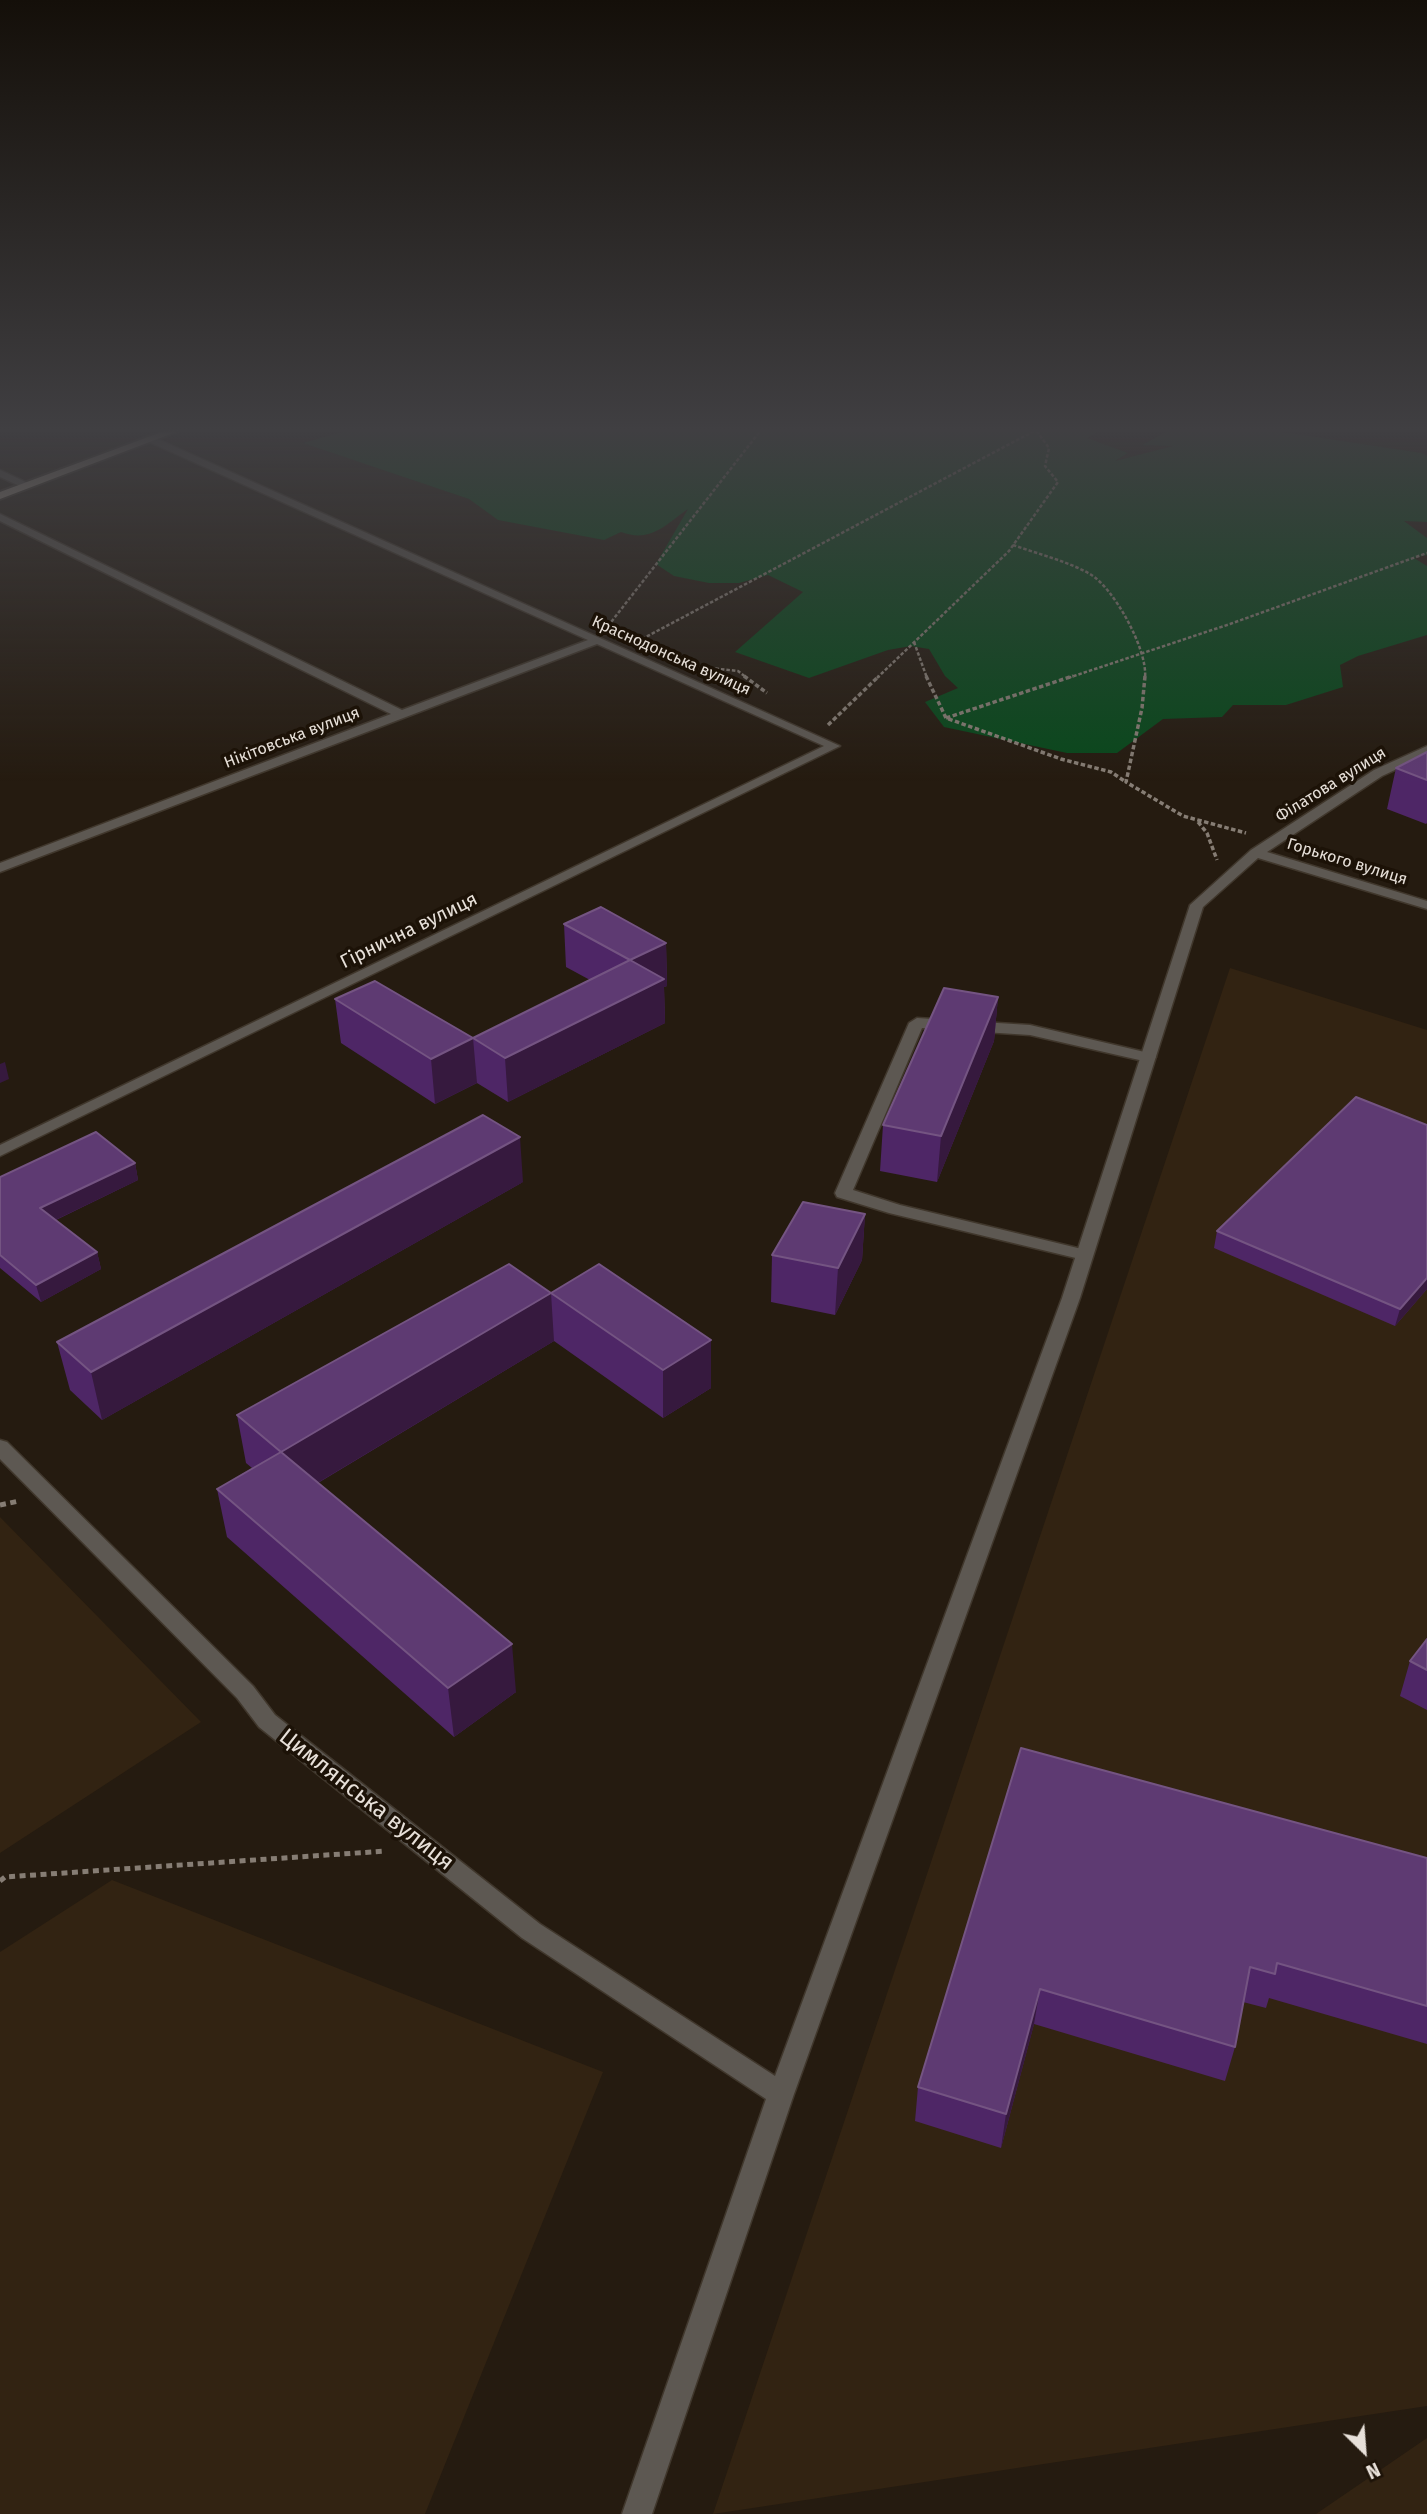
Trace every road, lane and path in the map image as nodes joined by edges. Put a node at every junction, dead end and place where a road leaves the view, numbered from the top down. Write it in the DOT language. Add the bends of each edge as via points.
graph roads {
  1 [pos="62,547"];
  2 [pos="391,547"];
  3 [pos="669,547"];
  4 [pos="815,547"];
  5 [pos="1011,547"];
  6 [pos="1019,547"];
  7 [pos="1427,553"];
  8 [pos="597,640"];
  9 [pos="914,642"];
  10 [pos="620,651"];
  11 [pos="402,715"];
  12 [pos="946,718"];
  13 [pos="815,738"];
  14 [pos="834,746"];
  15 [pos="1427,750"];
  16 [pos="1126,782"];
  17 [pos="1198,821"];
  18 [pos="1275,840"];
  19 [pos="1256,853"];
  20 [pos="0,868"];
  21 [pos="1228,877"];
  22 [pos="1427,905"];
  23 [pos="1148,1057"];
  24 [pos="0,1151"];
  25 [pos="1084,1255"];
  26 [pos="0,1447"];
  27 [pos="428,1849"];
  28 [pos="2,1878"];
  29 [pos="781,2094"];
  30 [pos="636,2514"];
  1 -- 11 [label="street"];
  2 -- 8 [label="street, Краснодонська вулиця"];
  3 -- 8 [label="path"];
  4 -- 10 [label="path"];
  5 -- 9 [label="path"];
  6 -- 16 [label="path" via="1092,575 1130,621 1146,669"];
  7 -- 12 [label="path"];
  8 -- 10 [label="street, Краснодонська вулиця"];
  8 -- 11 [label="street, Нікітовська вулиця"];
  9 -- 12 [label="path"];
  9 -- 13 [label="path"];
  10 -- 13 [label="street, Краснодонська вулиця"];
  11 -- 20 [label="street, Нікітовська вулиця"];
  12 -- 16 [label="path" via="1111,772"];
  13 -- 14 [label="street, Краснодонська вулиця"];
  14 -- 24 [label="street, Гірнична вулиця"];
  15 -- 18 [label="street, Філатова вулиця" via="1377,773"];
  16 -- 17 [label="path"];
  17 -- 18 [label="path"];
  17 -- 21 [label="path"];
  18 -- 19 [label="street, Філатова вулиця"];
  19 -- 21 [label="street, Філатова вулиця"];
  19 -- 22 [label="street, Горького вулиця"];
  21 -- 23 [label="street, Філатова вулиця" via="1197,905"];
  23 -- 25 [label="street, Філатова вулиця"];
  23 -- 25 [label="street" via="1030,1030 917,1023 844,1193"];
  25 -- 29 [label="street, Філатова вулиця"];
  26 -- 27 [label="street, Цимлянська вулиця" via="246,1692 267,1721"];
  27 -- 28 [label="path"];
  27 -- 29 [label="street, Цимлянська вулиця" via="531,1931"];
  29 -- 30 [label="street, Філатова вулиця"];
}
